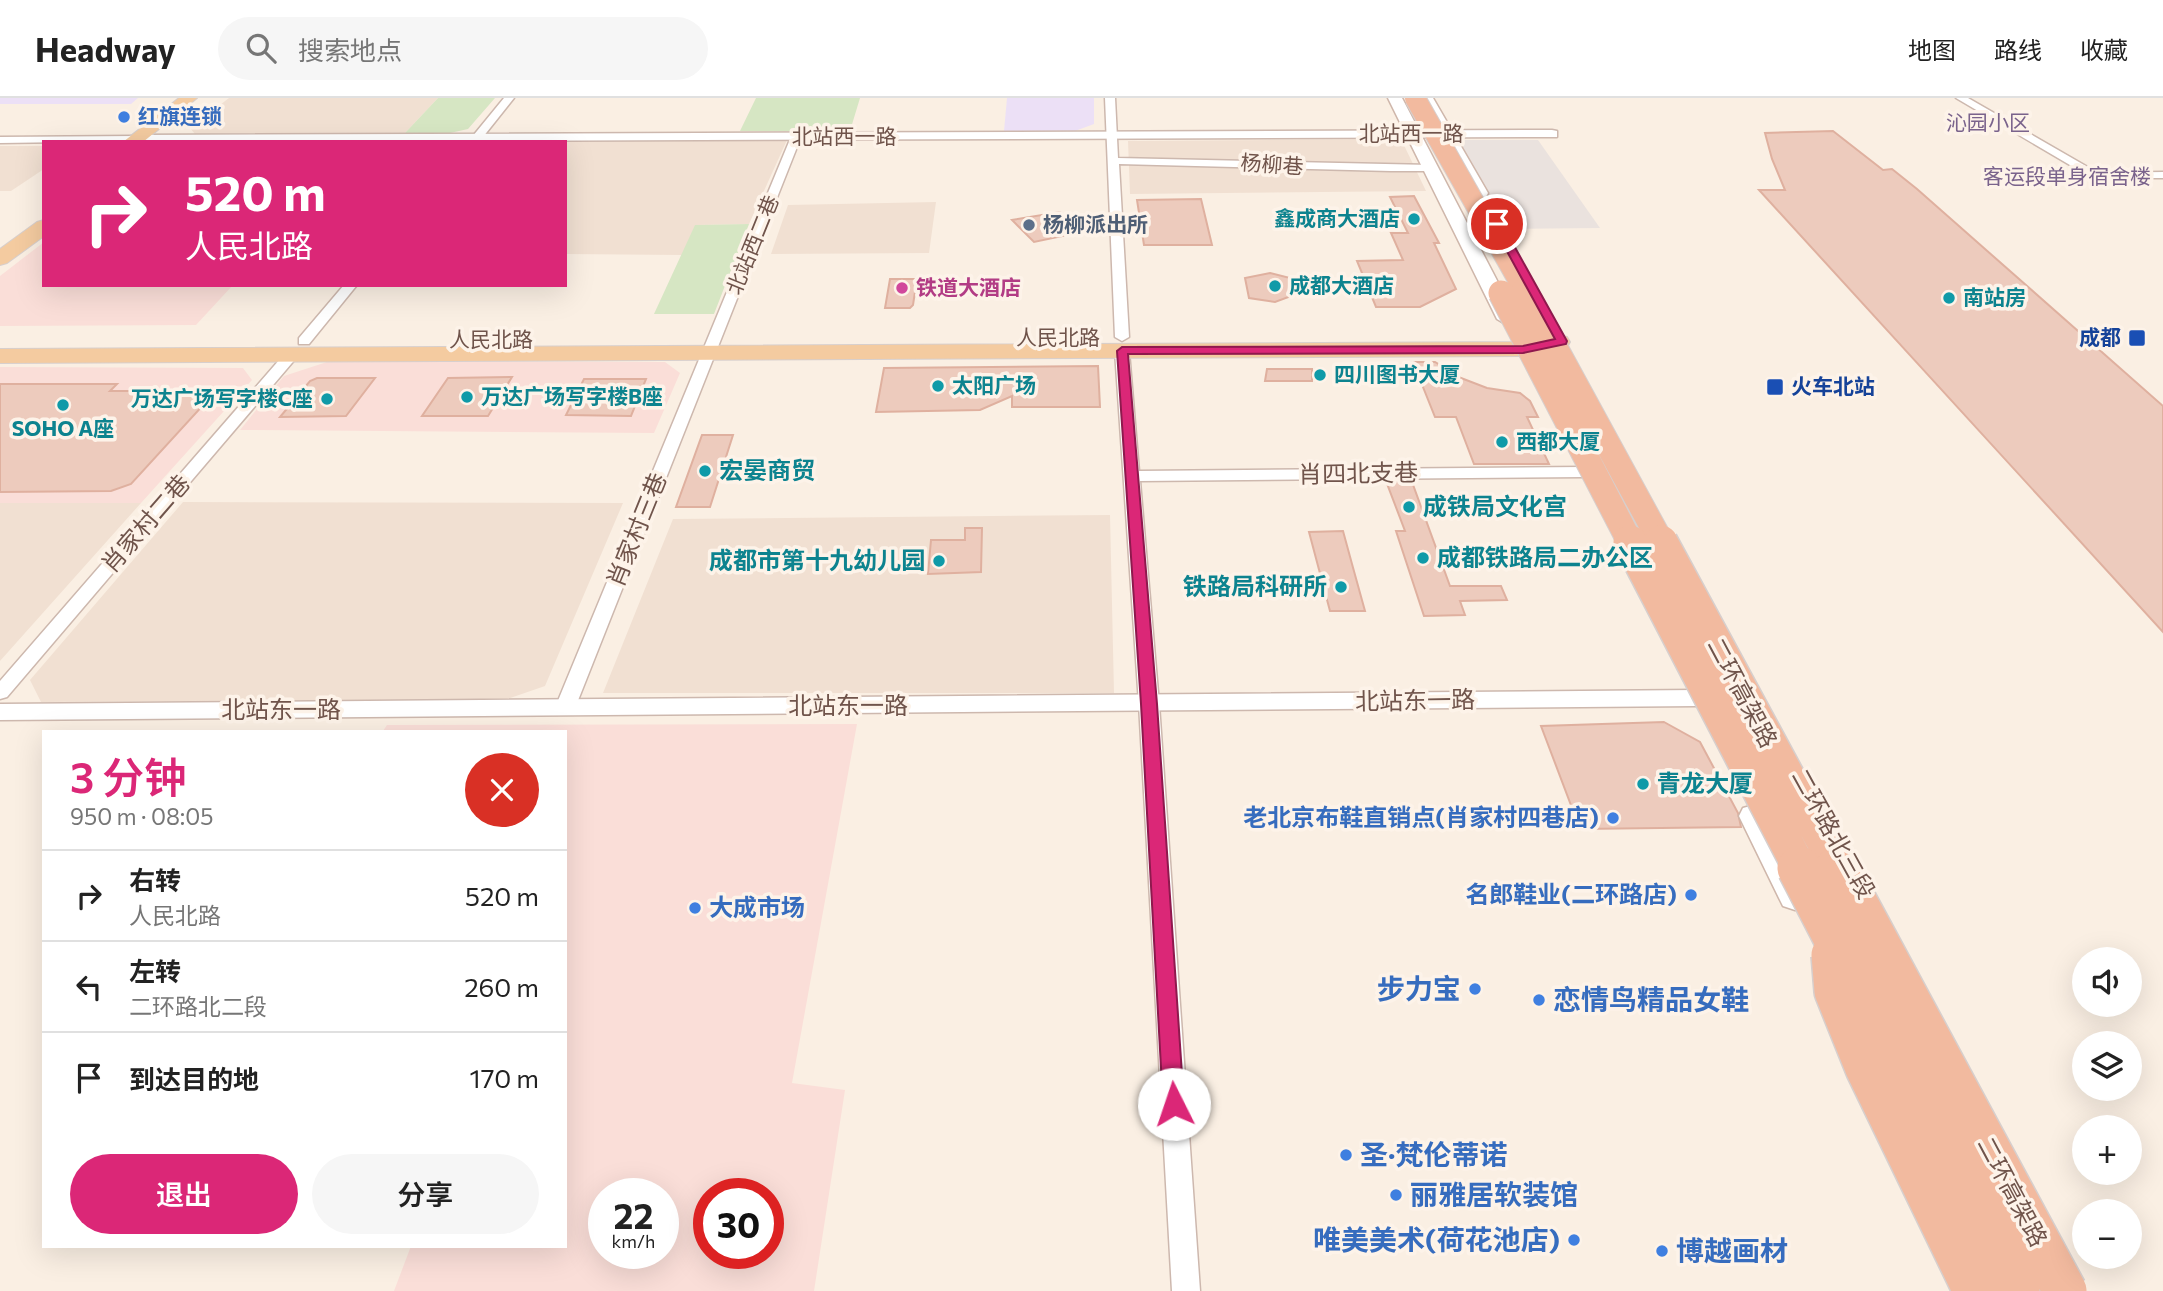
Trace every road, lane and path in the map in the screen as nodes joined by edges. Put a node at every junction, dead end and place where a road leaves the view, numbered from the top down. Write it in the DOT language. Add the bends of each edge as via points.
graph roads {
  1 [pos="189,98"];
  2 [pos="210,98"];
  3 [pos="509,98"];
  4 [pos="1110,98"];
  5 [pos="1395,98"];
  6 [pos="1401,98"];
  7 [pos="1415,98"];
  8 [pos="1426,98"];
  9 [pos="1432,98"];
  10 [pos="1961,98"];
  11 [pos="1413,134"];
  12 [pos="1447,134"];
  13 [pos="1552,134"];
  14 [pos="1112,135"];
  15 [pos="796,137"];
  16 [pos="0,140"];
  17 [pos="42,140"];
  18 [pos="134,140"];
  19 [pos="157,140"];
  20 [pos="475,140"];
  21 [pos="1113,161"];
  22 [pos="1445,173"];
  23 [pos="2163,175"];
  24 [pos="42,208"];
  25 [pos="42,228"];
  26 [pos="0,239"];
  27 [pos="0,259"];
  28 [pos="349,287"];
  29 [pos="1562,341"];
  30 [pos="0,342"];
  31 [pos="1520,343"];
  32 [pos="1122,344"];
  33 [pos="712,346"];
  34 [pos="298,348"];
  35 [pos="0,356"];
  36 [pos="1584,472"];
  37 [pos="1132,476"];
  38 [pos="0,693"];
  39 [pos="1697,698"];
  40 [pos="1149,704"];
  41 [pos="565,708"];
  42 [pos="0,712"];
  43 [pos="1831,932"];
  44 [pos="1186,1291"];
  45 [pos="1975,1291"];
  46 [pos="1994,1291"];
  47 [pos="2018,1291"];
  48 [pos="2065,1291"];
  49 [pos="2083,1291"];
  1 -- 18 [label="main road"];
  2 -- 19 [label="main road"];
  3 -- 20 [label="street"];
  4 -- 14 [label="street"];
  5 -- 11 [label="main road"];
  6 -- 43 [label="highway, 二环高架路, bridge"];
  7 -- 22 [label="highway, 二环高架路, bridge"];
  8 -- 12 [label="main road, 二环路北三段"];
  9 -- 22 [label="highway, bridge" via="1448,125"];
  10 -- 23 [label="street" via="2096,176"];
  11 -- 12 [label="street, 北站西一路"];
  11 -- 14 [label="street, 北站西一路"];
  11 -- 22 [label="main road"];
  12 -- 13 [label="street, 北站西一路"];
  12 -- 29 [label="main road, 二环路北三段"];
  14 -- 15 [label="street, 北站西一路"];
  14 -- 21 [label="street"];
  15 -- 20 [label="street, 北站西一路"];
  15 -- 33 [label="street, 北站西二巷"];
  16 -- 17 [label="street"];
  19 -- 20 [label="street, 北站西一路"];
  21 -- 22 [label="street, 杨柳巷"];
  21 -- 32 [label="street"];
  22 -- 31 [label="main road"];
  22 -- 48 [label="highway, 二环高架路, bridge" via="1551,338"];
  24 -- 26 [label="main road"];
  25 -- 27 [label="main road"];
  28 -- 34 [label="street, 肖家村二巷"];
  29 -- 31 [label="main road, 人民北路"];
  29 -- 49 [label="main road, 二环路北三段"];
  30 -- 34 [label="main road, 人民北路"];
  31 -- 32 [label="main road, 人民北路"];
  31 -- 36 [label="main road"];
  32 -- 33 [label="main road, 人民北路"];
  32 -- 37 [label="street"];
  33 -- 34 [label="main road, 人民北路"];
  33 -- 41 [label="street, 肖家村三巷"];
  34 -- 35 [label="main road, 人民北路"];
  34 -- 38 [label="street, 肖家村二巷"];
  36 -- 37 [label="street, 肖四北支巷"];
  36 -- 39 [label="main road"];
  37 -- 40 [label="street"];
  39 -- 40 [label="street, 北站东一路"];
  39 -- 46 [label="main road"];
  40 -- 41 [label="street, 北站东一路"];
  40 -- 44 [label="street"];
  41 -- 42 [label="street, 北站东一路"];
  43 -- 45 [label="highway, bridge" via="1836,991 1846,1017"];
  43 -- 47 [label="highway, 二环高架路, bridge"];
}
